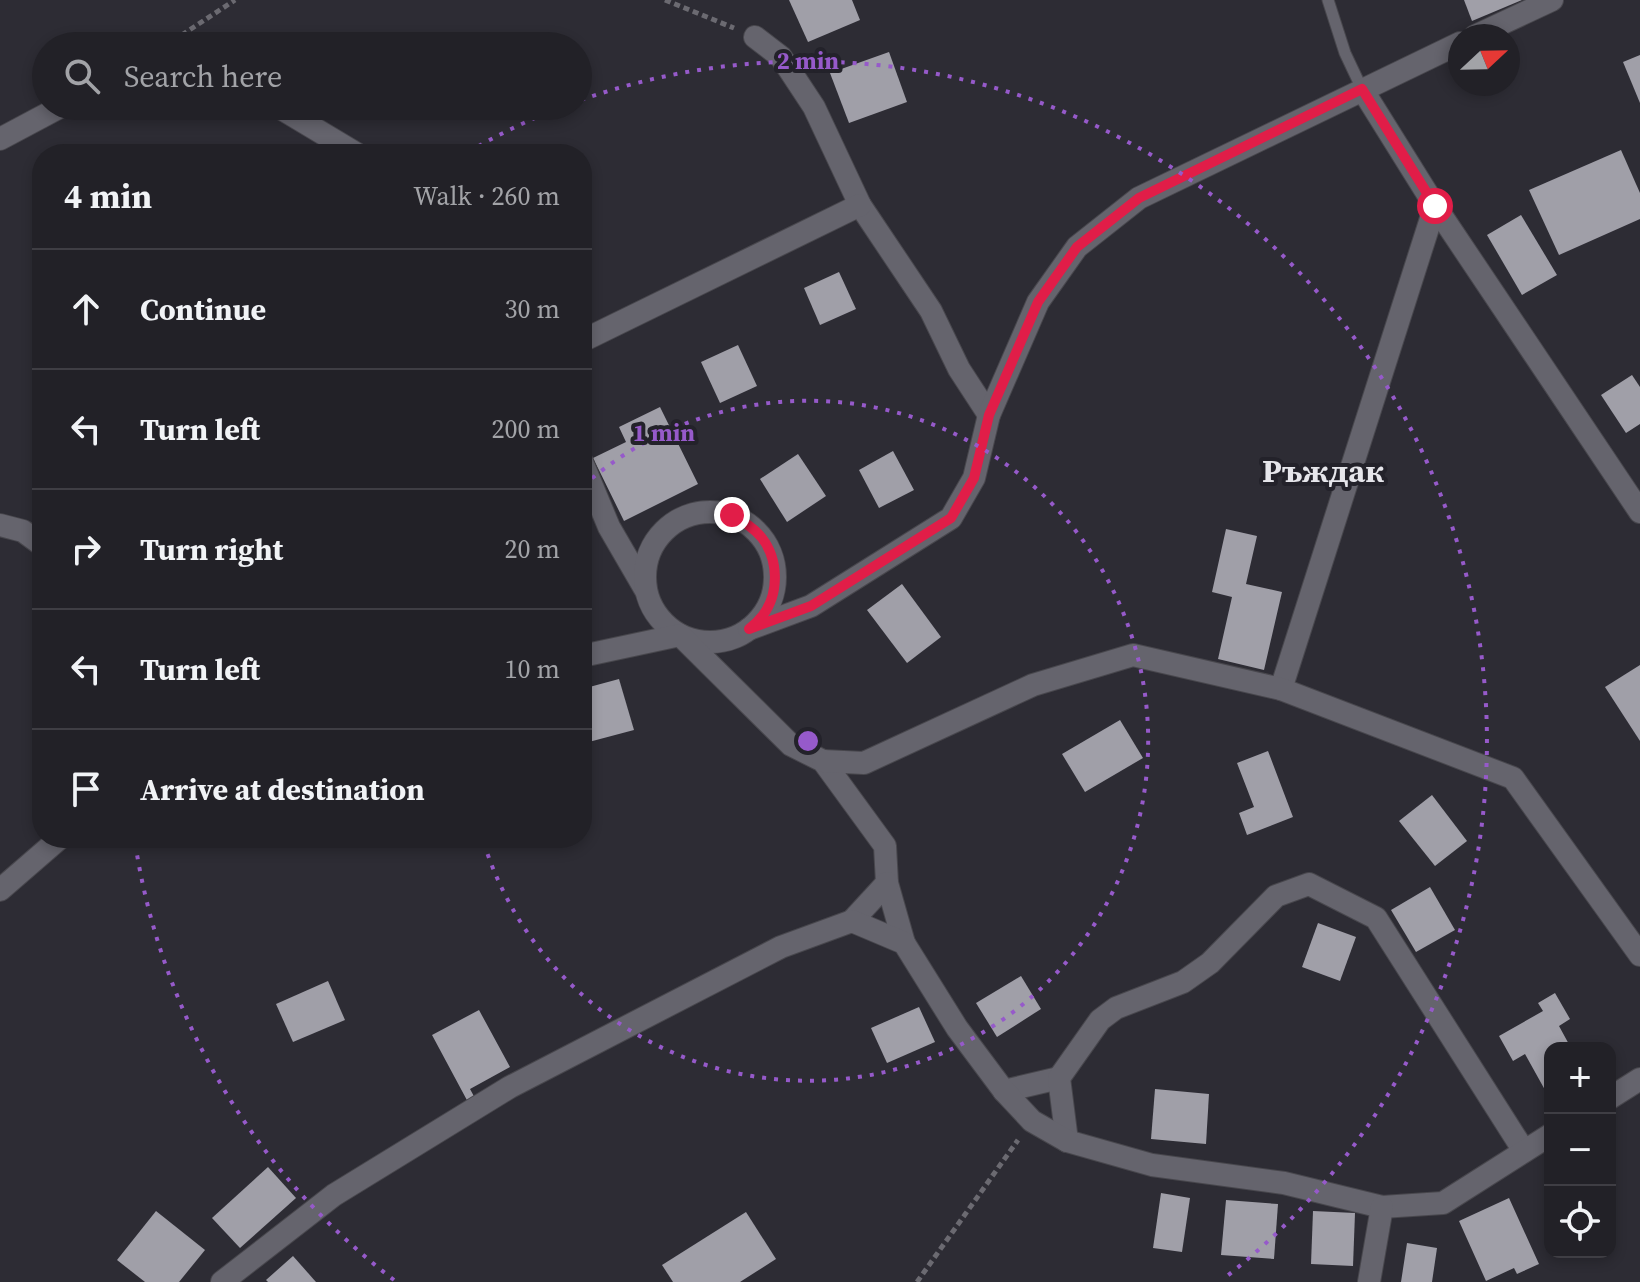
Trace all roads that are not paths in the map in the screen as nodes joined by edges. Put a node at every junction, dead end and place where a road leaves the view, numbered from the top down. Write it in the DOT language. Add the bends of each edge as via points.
graph roads {
  1 [pos="1328,0"];
  2 [pos="1552,0"];
  3 [pos="1501,24"];
  4 [pos="755,37"];
  5 [pos="1448,49"];
  6 [pos="1362,89"];
  7 [pos="36,120"];
  8 [pos="300,120"];
  9 [pos="0,139"];
  10 [pos="340,144"];
  11 [pos="860,205"];
  12 [pos="1435,206"];
  13 [pos="592,336"];
  14 [pos="989,415"];
  15 [pos="592,486"];
  16 [pos="1640,512"];
  17 [pos="0,525"];
  18 [pos="32,538"];
  19 [pos="647,591"];
  20 [pos="749,629"];
  21 [pos="680,635"];
  22 [pos="592,654"];
  23 [pos="1281,689"];
  24 [pos="823,761"];
  25 [pos="48,848"];
  26 [pos="887,883"];
  27 [pos="0,890"];
  28 [pos="852,921"];
  29 [pos="904,943"];
  30 [pos="1640,955"];
  31 [pos="1059,1078"];
  32 [pos="1640,1079"];
  33 [pos="1004,1091"];
  34 [pos="1616,1094"];
  35 [pos="1544,1139"];
  36 [pos="1067,1141"];
  37 [pos="1524,1151"];
  38 [pos="1382,1207"];
  39 [pos="222,1282"];
  40 [pos="1369,1282"];
  1 -- 6 [label="lane"];
  2 -- 3 [label="street"];
  4 -- 11 [label="street" via="781,57 814,107"];
  5 -- 6 [label="street"];
  6 -- 12 [label="street"];
  6 -- 14 [label="street" via="1139,198 1077,247 1038,302"];
  7 -- 9 [label="street"];
  8 -- 10 [label="street"];
  11 -- 13 [label="street"];
  11 -- 14 [label="street" via="931,311"];
  12 -- 16 [label="street"];
  12 -- 23 [label="street"];
  14 -- 20 [label="street" via="974,478 951,518 811,606"];
  15 -- 19 [label="street"];
  17 -- 18 [label="street"];
  19 -- 20 [label="street" via="645,571 660,535 693,514 732,515 764,539 775,577 772,597"];
  19 -- 21 [label="street" via="658,616"];
  20 -- 21 [label="street" via="715,642"];
  21 -- 22 [label="street"];
  21 -- 24 [label="street" via="791,745"];
  23 -- 24 [label="street" via="1133,655 1033,685 864,763"];
  23 -- 30 [label="street" via="1513,778"];
  24 -- 26 [label="street" via="885,846"];
  25 -- 27 [label="street"];
  26 -- 28 [label="street"];
  26 -- 29 [label="street"];
  28 -- 29 [label="street"];
  28 -- 39 [label="street" via="781,947 510,1087 334,1195"];
  29 -- 33 [label="street"];
  31 -- 33 [label="street"];
  31 -- 36 [label="street"];
  31 -- 37 [label="street" via="1100,1020 1116,1008 1183,982 1210,963 1276,896 1309,884 1376,918"];
  32 -- 34 [label="street"];
  33 -- 36 [label="street" via="1032,1121"];
  35 -- 37 [label="street"];
  36 -- 38 [label="street" via="1152,1165 1284,1183"];
  37 -- 38 [label="street" via="1443,1203"];
  38 -- 40 [label="street"];
}
